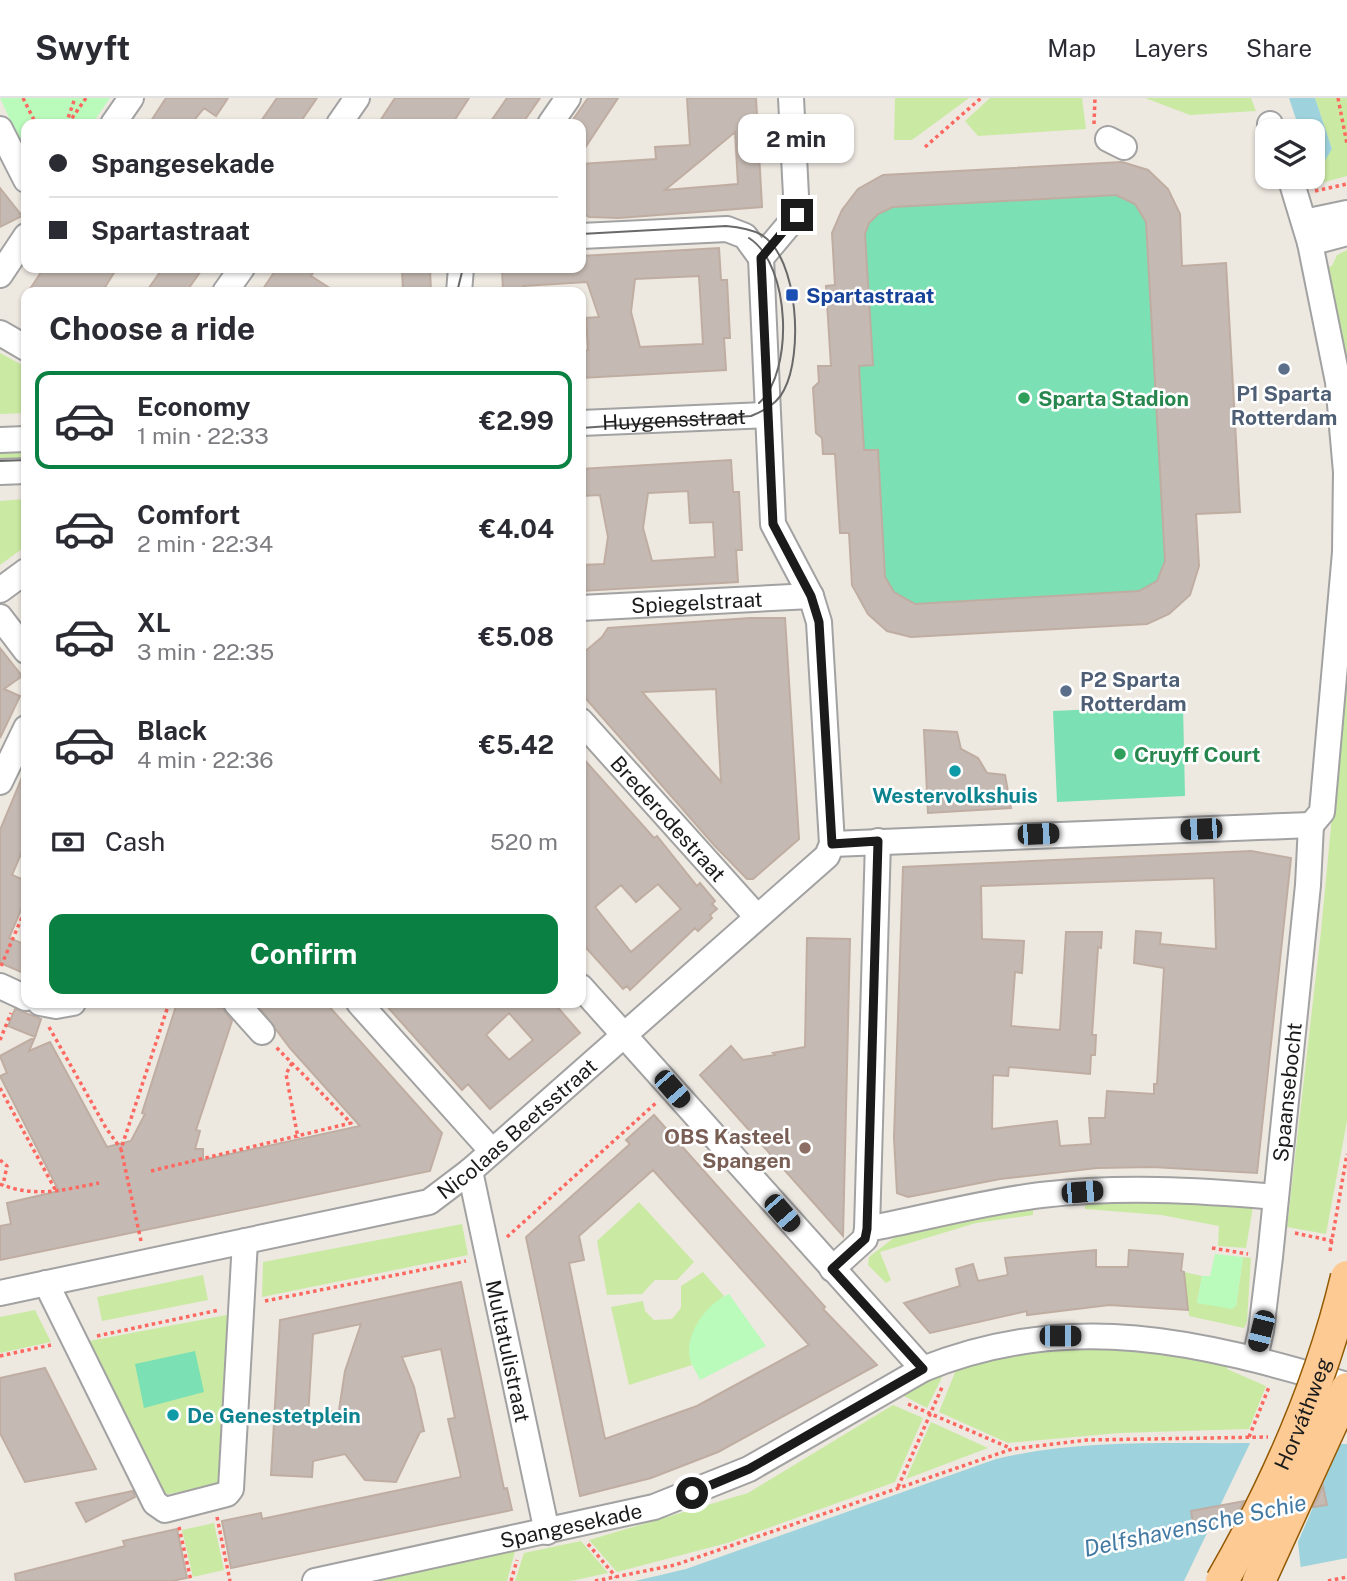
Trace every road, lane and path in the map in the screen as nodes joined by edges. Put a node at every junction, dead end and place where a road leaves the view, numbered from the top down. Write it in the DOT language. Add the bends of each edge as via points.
graph roads {
  1 [pos="23,98"];
  2 [pos="75,98"];
  3 [pos="86,98"];
  4 [pos="131,98"];
  5 [pos="357,98"];
  6 [pos="568,98"];
  7 [pos="791,98"];
  8 [pos="981,98"];
  9 [pos="1095,98"];
  10 [pos="1338,98"];
  11 [pos="34,119"];
  12 [pos="69,119"];
  13 [pos="71,119"];
  14 [pos="116,119"];
  15 [pos="342,119"];
  16 [pos="553,119"];
  17 [pos="0,129"];
  18 [pos="1109,138"];
  19 [pos="1347,144"];
  20 [pos="925,147"];
  21 [pos="21,170"];
  22 [pos="1347,184"];
  23 [pos="1325,185"];
  24 [pos="1295,189"];
  25 [pos="1347,213"];
  26 [pos="1307,232"];
  27 [pos="1347,233"];
  28 [pos="586,236"];
  29 [pos="21,244"];
  30 [pos="761,258"];
  31 [pos="0,275"];
  32 [pos="0,333"];
  33 [pos="21,345"];
  34 [pos="767,415"];
  35 [pos="586,423"];
  36 [pos="21,439"];
  37 [pos="0,440"];
  38 [pos="21,471"];
  39 [pos="0,472"];
  40 [pos="21,575"];
  41 [pos="0,590"];
  42 [pos="811,596"];
  43 [pos="586,608"];
  44 [pos="0,617"];
  45 [pos="21,644"];
  46 [pos="586,727"];
  47 [pos="21,738"];
  48 [pos="0,782"];
  49 [pos="1311,825"];
  50 [pos="878,841"];
  51 [pos="832,844"];
  52 [pos="757,917"];
  53 [pos="21,919"];
  54 [pos="19,924"];
  55 [pos="0,968"];
  56 [pos="586,993"];
  57 [pos="21,1004"];
  58 [pos="34,1008"];
  59 [pos="167,1008"];
  60 [pos="240,1008"];
  61 [pos="363,1008"];
  62 [pos="262,1032"];
  63 [pos="624,1035"];
  64 [pos="0,1040"];
  65 [pos="292,1063"];
  66 [pos="0,1088"];
  67 [pos="672,1089"];
  68 [pos="298,1138"];
  69 [pos="121,1149"];
  70 [pos="491,1150"];
  71 [pos="1347,1154"];
  72 [pos="0,1160"];
  73 [pos="151,1171"];
  74 [pos="470,1171"];
  75 [pos="99,1183"];
  76 [pos="2,1184"];
  77 [pos="56,1191"];
  78 [pos="1276,1197"];
  79 [pos="1272,1227"];
  80 [pos="867,1229"];
  81 [pos="245,1241"];
  82 [pos="1333,1241"];
  83 [pos="1212,1248"];
  84 [pos="490,1256"];
  85 [pos="1270,1257"];
  86 [pos="145,1260"];
  87 [pos="1339,1264"];
  88 [pos="832,1269"];
  89 [pos="46,1283"];
  90 [pos="0,1293"];
  91 [pos="241,1306"];
  92 [pos="74,1340"];
  93 [pos="0,1356"];
  94 [pos="954,1357"];
  95 [pos="1255,1358"];
  96 [pos="923,1369"];
  97 [pos="1272,1379"];
  98 [pos="1347,1387"];
  99 [pos="885,1394"];
  100 [pos="931,1414"];
  101 [pos="1012,1449"];
  102 [pos="897,1488"];
  103 [pos="213,1497"];
  104 [pos="175,1508"];
  105 [pos="573,1527"];
  106 [pos="547,1532"];
  107 [pos="616,1577"];
  108 [pos="1347,1577"];
  109 [pos="191,1581"];
  110 [pos="230,1581"];
  111 [pos="315,1581"];
  112 [pos="595,1581"];
  113 [pos="1222,1581"];
  114 [pos="1259,1581"];
  115 [pos="1328,1581"];
  1 -- 11 [label="path"];
  2 -- 12 [label="path"];
  3 -- 13 [label="path"];
  4 -- 14 [label="street"];
  5 -- 15 [label="street"];
  6 -- 16 [label="street"];
  7 -- 30 [label="street" via="797,215"];
  8 -- 20 [label="path"];
  9 -- 18 [label="path"];
  10 -- 19 [label="path"];
  17 -- 21 [label="street"];
  22 -- 23 [label="path"];
  24 -- 26 [label="street, Spaansebocht"];
  25 -- 26 [label="street"];
  26 -- 27 [label="street"];
  26 -- 49 [label="street, Spaansebocht" via="1338,382 1346,472 1345,552 1322,812"];
  28 -- 30 [label="street" via="727,229 745,236"];
  29 -- 31 [label="street"];
  30 -- 34 [label="street"];
  32 -- 33 [label="street"];
  34 -- 35 [label="street, Huygensstraat"];
  34 -- 42 [label="street" via="773,524"];
  36 -- 37 [label="street"];
  38 -- 39 [label="street"];
  40 -- 41 [label="street"];
  42 -- 43 [label="street, Spiegelstraat"];
  42 -- 51 [label="street" via="819,622"];
  44 -- 45 [label="street"];
  46 -- 52 [label="street, Brederodestraat"];
  47 -- 48 [label="street"];
  49 -- 50 [label="street"];
  49 -- 78 [label="street, Spaansebocht"];
  50 -- 51 [label="street"];
  50 -- 80 [label="street"];
  51 -- 52 [label="street, Nicolaas Beetsstraat" via="827,856"];
  52 -- 63 [label="street, Nicolaas Beetsstraat"];
  53 -- 54 [label="path"];
  54 -- 55 [label="path"];
  56 -- 63 [label="street"];
  57 -- 64 [label="path"];
  58 -- 69 [label="path" via="50,1027"];
  59 -- 69 [label="path"];
  60 -- 62 [label="street"];
  61 -- 70 [label="street"];
  62 -- 65 [label="path"];
  63 -- 67 [label="street"];
  63 -- 70 [label="street, Nicolaas Beetsstraat"];
  65 -- 68 [label="path" via="286,1074"];
  65 -- 68 [label="path" via="351,1123"];
  66 -- 77 [label="path"];
  67 -- 84 [label="path" via="518,1225"];
  67 -- 88 [label="street"];
  68 -- 73 [label="path"];
  69 -- 86 [label="path"];
  70 -- 74 [label="street, Nicolaas Beetsstraat"];
  71 -- 82 [label="path"];
  72 -- 76 [label="path" via="8,1171"];
  74 -- 81 [label="street, Nicolaas Beetsstraat" via="429,1202"];
  74 -- 84 [label="street, Multatulistraat"];
  75 -- 77 [label="path"];
  76 -- 77 [label="path" via="22,1192"];
  78 -- 79 [label="street, Spaansebocht"];
  78 -- 80 [label="street" via="1186,1189 1101,1190 998,1201"];
  79 -- 82 [label="path"];
  79 -- 85 [label="street, Spaansebocht"];
  80 -- 88 [label="street" via="865,1239"];
  81 -- 86 [label="street, Nicolaas Beetsstraat"];
  81 -- 91 [label="street"];
  82 -- 87 [label="path"];
  83 -- 85 [label="path"];
  84 -- 91 [label="path"];
  84 -- 106 [label="street, Multatulistraat"];
  85 -- 95 [label="street, Spaansebocht"];
  86 -- 89 [label="street, Nicolaas Beetsstraat"];
  87 -- 113 [label="main road, Horváthweg, bridge" via="1328,1343 1284,1460"];
  88 -- 96 [label="street"];
  89 -- 90 [label="street, Nicolaas Beetsstraat"];
  89 -- 92 [label="street"];
  91 -- 92 [label="path"];
  91 -- 103 [label="street" via="231,1489"];
  92 -- 93 [label="path"];
  92 -- 104 [label="street" via="155,1503 165,1510"];
  94 -- 95 [label="street, Spangesekade" via="1018,1340 1114,1335"];
  94 -- 96 [label="street, Spangesekade"];
  94 -- 100 [label="path"];
  95 -- 98 [label="street, Spangesekade"];
  96 -- 99 [label="street, Spangesekade"];
  97 -- 101 [label="path" via="1249,1437 1087,1440"];
  98 -- 114 [label="main road, Horváthweg, bridge"];
  99 -- 100 [label="path"];
  99 -- 105 [label="street, Spangesekade" via="749,1469 654,1507"];
  100 -- 101 [label="path"];
  100 -- 102 [label="path"];
  101 -- 102 [label="path"];
  102 -- 107 [label="path" via="675,1565"];
  103 -- 104 [label="street"];
  103 -- 110 [label="path"];
  104 -- 109 [label="path"];
  105 -- 106 [label="street, Spangesekade"];
  105 -- 107 [label="path"];
  106 -- 111 [label="street, Spangesekade"];
  107 -- 112 [label="path"];
  108 -- 115 [label="path"];
}
